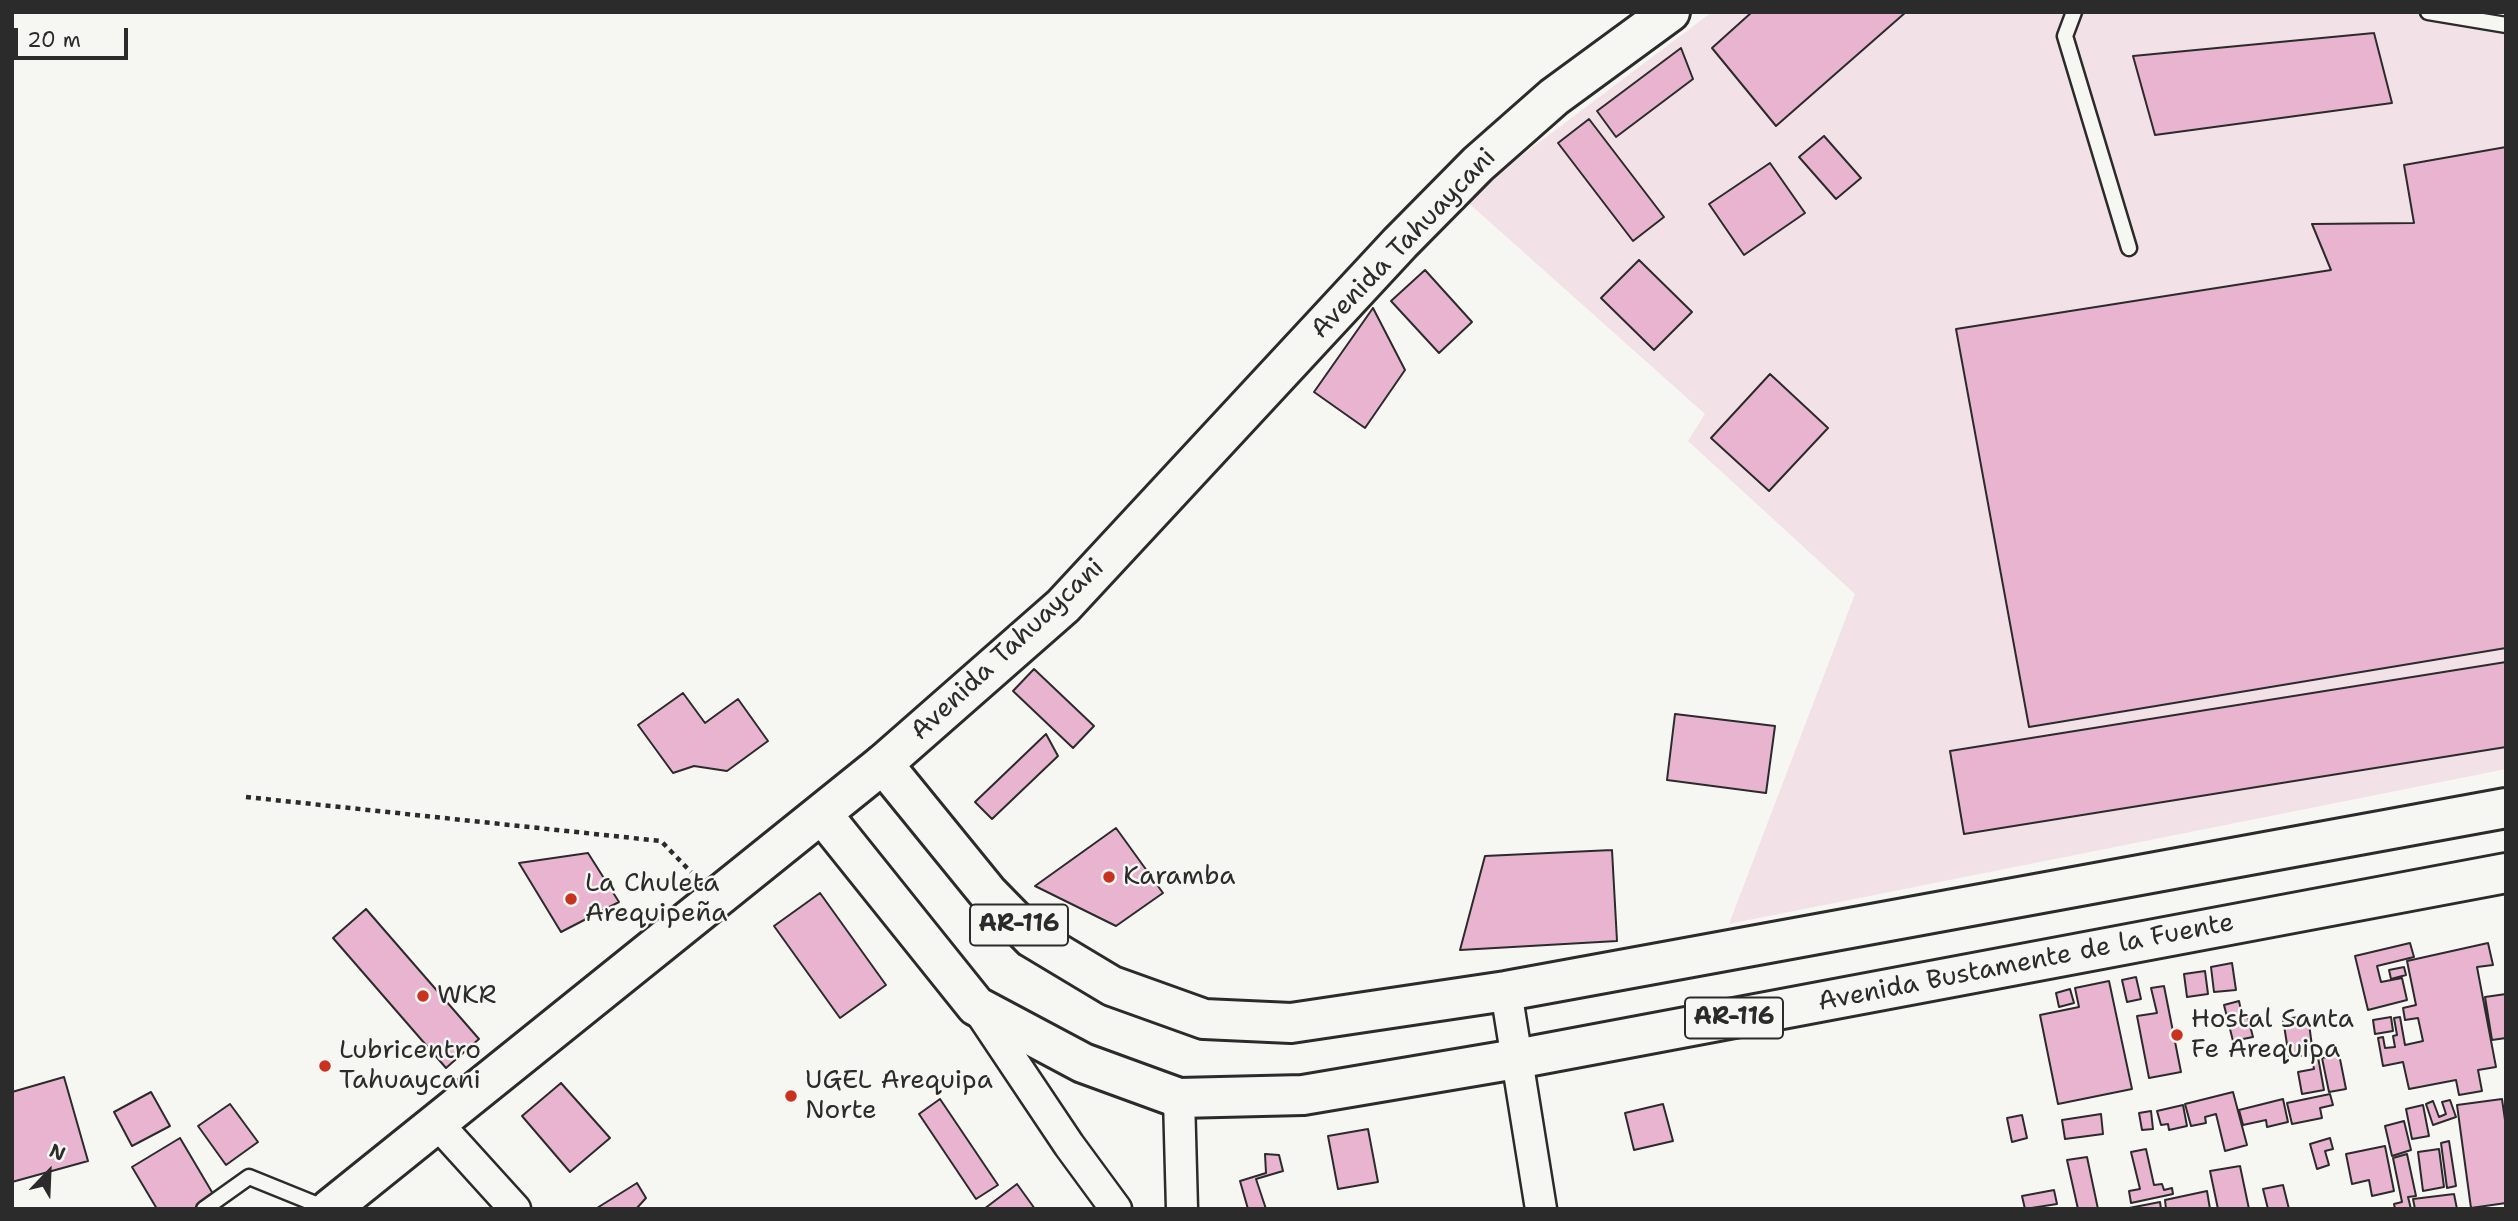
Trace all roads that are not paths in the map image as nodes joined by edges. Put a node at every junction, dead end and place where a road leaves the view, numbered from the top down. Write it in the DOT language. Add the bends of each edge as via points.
graph roads {
  1 [pos="1670,12"];
  2 [pos="2074,12"];
  3 [pos="2428,12"];
  4 [pos="2506,25"];
  5 [pos="2129,248"];
  6 [pos="883,764"];
  7 [pos="2506,808"];
  8 [pos="822,814"];
  9 [pos="2506,873"];
  10 [pos="1506,991"];
  11 [pos="976,1006"];
  12 [pos="1516,1059"];
  13 [pos="1179,1098"];
  14 [pos="437,1123"];
  15 [pos="204,1209"];
  16 [pos="329,1209"];
  17 [pos="515,1209"];
  18 [pos="1116,1209"];
  19 [pos="1182,1209"];
  20 [pos="1541,1209"];
  1 -- 6 [label="main road, Avenida Tahuaycani" via="1554,97 1478,164 1063,606"];
  2 -- 5 [label="lane" via="2066,36"];
  3 -- 4 [label="lane"];
  6 -- 8 [label="main road, Avenida Tahuaycani"];
  6 -- 10 [label="main road, AR-116" via="1032,939 1112,986 1204,1019 1291,1023"];
  7 -- 10 [label="main road, AR-116"];
  8 -- 11 [label="main road, Avenida Bustamente de la Fuente / AR-116"];
  8 -- 14 [label="main road, Avenida Tahuaycani"];
  9 -- 12 [label="main road, Avenida Bustamente de la Fuente / AR-116"];
  10 -- 12 [label="street"];
  11 -- 13 [label="main road, Avenida Bustamente de la Fuente / AR-116" via="1083,1063"];
  11 -- 18 [label="street"];
  12 -- 13 [label="main road, Avenida Bustamente de la Fuente / AR-116" via="1303,1095"];
  12 -- 20 [label="street"];
  13 -- 19 [label="street"];
  14 -- 16 [label="main road, Avenida Tahuaycani"];
  14 -- 17 [label="street"];
  15 -- 16 [label="lane" via="249,1177"];
}
